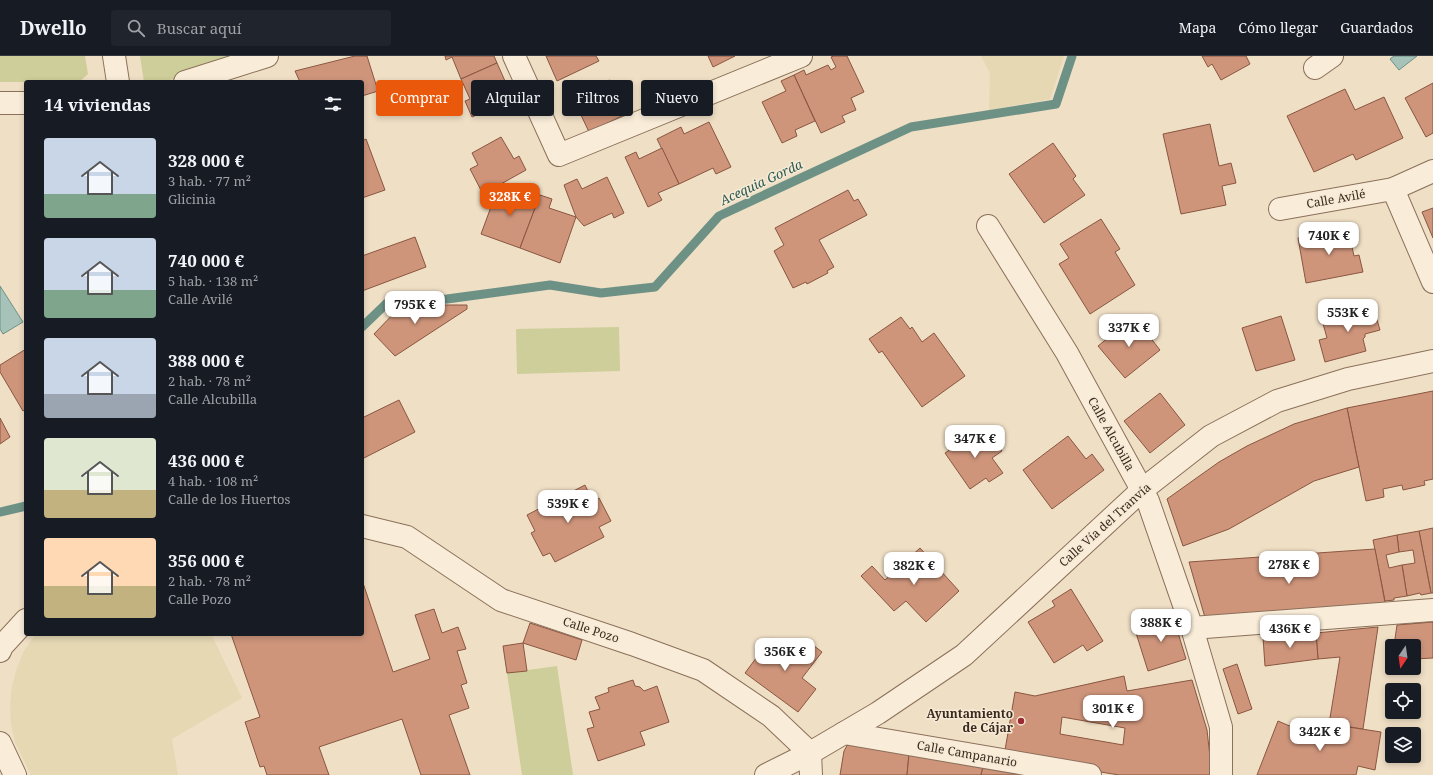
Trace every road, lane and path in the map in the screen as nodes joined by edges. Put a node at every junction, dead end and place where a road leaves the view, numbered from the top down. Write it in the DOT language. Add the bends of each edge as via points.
graph roads {
  1 [pos="114,56"];
  2 [pos="267,56"];
  3 [pos="514,56"];
  4 [pos="801,56"];
  5 [pos="118,80"];
  6 [pos="190,80"];
  7 [pos="0,103"];
  8 [pos="24,103"];
  9 [pos="1433,171"];
  10 [pos="1393,188"];
  11 [pos="1280,209"];
  12 [pos="988,226"];
  13 [pos="1433,282"];
  14 [pos="1433,361"];
  15 [pos="1142,490"];
  16 [pos="364,526"];
  17 [pos="1433,610"];
  18 [pos="24,622"];
  19 [pos="1192,628"];
  20 [pos="1,647"];
  21 [pos="844,733"];
  22 [pos="0,743"];
  23 [pos="810,753"];
  24 [pos="15,775"];
  25 [pos="766,775"];
  26 [pos="811,775"];
  27 [pos="1090,775"];
  28 [pos="1220,775"];
  1 -- 5 [label="street"];
  2 -- 6 [label="street"];
  3 -- 4 [label="street" via="559,155"];
  7 -- 8 [label="street"];
  9 -- 10 [label="street, Calle Avilé"];
  10 -- 11 [label="street, Calle Avilé"];
  10 -- 13 [label="street"];
  12 -- 15 [label="street, Calle Alcubilla" via="1067,353"];
  14 -- 15 [label="street, Calle Vía del Tranvía" via="1348,379 1277,401 1211,436"];
  15 -- 19 [label="street, Calle Alcubilla"];
  15 -- 21 [label="street, Calle Vía del Tranvía" via="964,655"];
  16 -- 23 [label="street, Calle Pozo" via="407,537 501,600 703,670 771,716"];
  17 -- 19 [label="street"];
  18 -- 20 [label="street"];
  19 -- 28 [label="street, Calle Alcubilla" via="1221,727"];
  21 -- 23 [label="street, Calle Vía del Tranvía"];
  21 -- 27 [label="street, Calle Campanario"];
  22 -- 24 [label="street"];
  23 -- 25 [label="street, Calle Vía del Tranvía"];
  23 -- 26 [label="street"];
}
